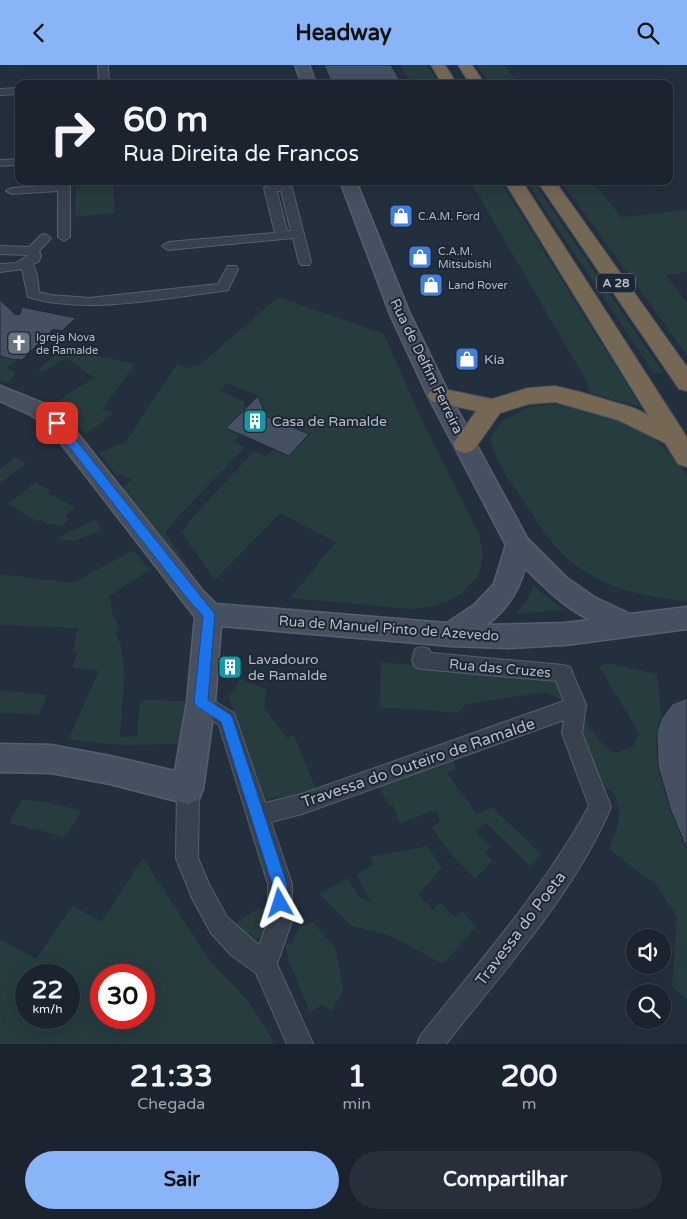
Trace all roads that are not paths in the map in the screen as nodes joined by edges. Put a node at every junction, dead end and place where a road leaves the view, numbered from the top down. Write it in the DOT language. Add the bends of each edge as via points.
graph roads {
  1 [pos="103,65"];
  2 [pos="302,65"];
  3 [pos="438,65"];
  4 [pos="465,65"];
  5 [pos="104,80"];
  6 [pos="308,80"];
  7 [pos="447,80"];
  8 [pos="475,80"];
  9 [pos="15,91"];
  10 [pos="0,92"];
  11 [pos="15,161"];
  12 [pos="0,163"];
  13 [pos="350,185"];
  14 [pos="517,185"];
  15 [pos="549,185"];
  16 [pos="12,191"];
  17 [pos="290,209"];
  18 [pos="276,215"];
  19 [pos="298,235"];
  20 [pos="282,236"];
  21 [pos="64,237"];
  22 [pos="45,238"];
  23 [pos="2,243"];
  24 [pos="168,246"];
  25 [pos="32,251"];
  26 [pos="305,262"];
  27 [pos="26,263"];
  28 [pos="0,268"];
  29 [pos="232,269"];
  30 [pos="687,384"];
  31 [pos="0,393"];
  32 [pos="439,396"];
  33 [pos="492,407"];
  34 [pos="681,435"];
  35 [pos="465,444"];
  36 [pos="687,459"];
  37 [pos="518,545"];
  38 [pos="209,614"];
  39 [pos="687,618"];
  40 [pos="629,626"];
  41 [pos="451,635"];
  42 [pos="422,655"];
  43 [pos="201,702"];
  44 [pos="576,705"];
  45 [pos="0,758"];
  46 [pos="188,789"];
  47 [pos="600,807"];
  48 [pos="258,815"];
  49 [pos="265,964"];
  50 [pos="300,1044"];
  51 [pos="430,1044"];
  1 -- 5 [label="street"];
  2 -- 6 [label="street"];
  3 -- 7 [label="highway"];
  4 -- 8 [label="highway"];
  9 -- 10 [label="street"];
  11 -- 12 [label="street"];
  13 -- 32 [label="street, Rua de Delfim Ferreira" via="400,314"];
  14 -- 34 [label="highway, A 28"];
  15 -- 30 [label="highway, A 28"];
  16 -- 21 [label="street" via="64,187"];
  17 -- 18 [label="street"];
  17 -- 18 [label="street" via="286,188 270,188"];
  17 -- 19 [label="street"];
  18 -- 20 [label="street"];
  19 -- 20 [label="street"];
  19 -- 26 [label="street"];
  20 -- 24 [label="street"];
  22 -- 25 [label="street"];
  23 -- 25 [label="street"];
  25 -- 27 [label="street" via="35,258"];
  27 -- 28 [label="street"];
  27 -- 29 [label="street" via="33,294 48,299 89,302 223,287"];
  31 -- 38 [label="street" via="54,419"];
  32 -- 33 [label="highway"];
  32 -- 35 [label="street, Rua de Delfim Ferreira"];
  33 -- 34 [label="highway" via="528,395 555,394 626,413"];
  33 -- 35 [label="highway"];
  34 -- 36 [label="highway, A 28"];
  35 -- 37 [label="street, Rua de Delfim Ferreira"];
  37 -- 40 [label="street, Rua de Delfim Ferreira" via="558,585"];
  37 -- 41 [label="street" via="508,583 501,594 476,621"];
  38 -- 41 [label="street, Rua de Manuel Pinto de Azevedo"];
  38 -- 43 [label="street"];
  39 -- 40 [label="street, Rua de Manuel Pinto de Azevedo"];
  40 -- 41 [label="street, Rua de Manuel Pinto de Azevedo" via="518,637"];
  42 -- 44 [label="street, Rua das Cruzes" via="422,661 564,673"];
  43 -- 46 [label="street"];
  43 -- 48 [label="street" via="227,719"];
  44 -- 47 [label="street, Rua das Cruzes" via="572,733"];
  44 -- 48 [label="street, Travessa do Outeiro de Ramalde" via="302,804"];
  45 -- 46 [label="street" via="51,759"];
  46 -- 49 [label="street" via="187,858 201,892 218,925"];
  47 -- 51 [label="street, Travessa do Poeta" via="557,880"];
  48 -- 49 [label="street" via="280,884 280,921"];
  49 -- 50 [label="street"];
}
